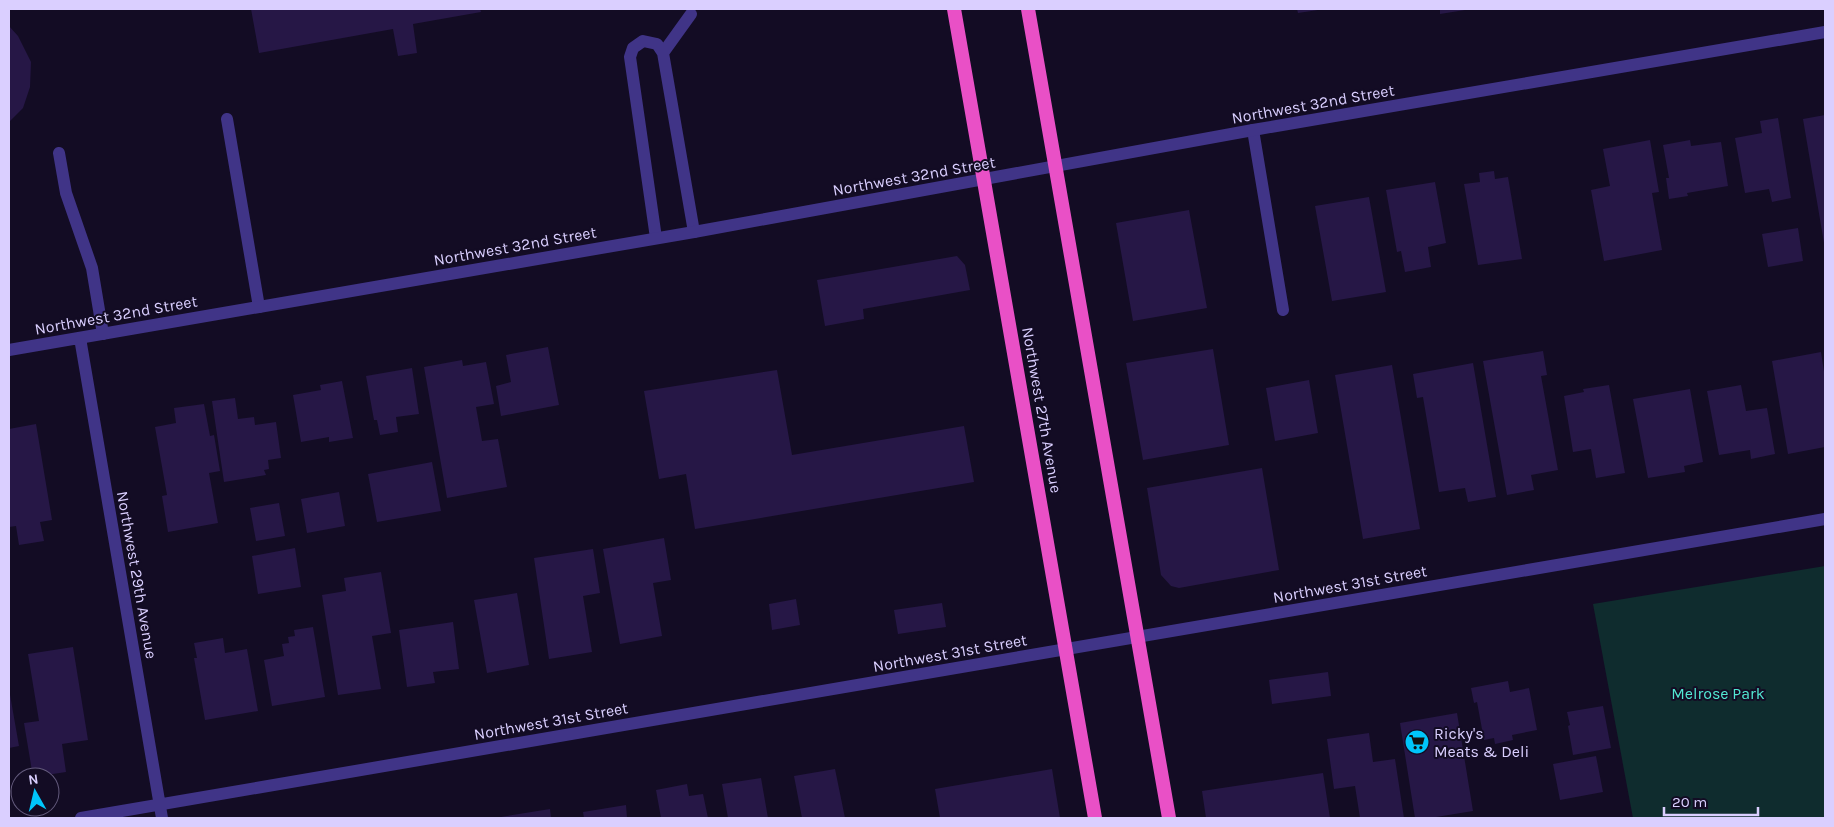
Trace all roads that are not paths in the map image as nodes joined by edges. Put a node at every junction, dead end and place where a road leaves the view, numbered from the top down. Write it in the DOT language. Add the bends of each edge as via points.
graph roads {
  1 [pos="954,9"];
  2 [pos="1028,9"];
  3 [pos="691,14"];
  4 [pos="1825,32"];
  5 [pos="663,53"];
  6 [pos="227,119"];
  7 [pos="1253,130"];
  8 [pos="60,153"];
  9 [pos="1056,166"];
  10 [pos="984,179"];
  11 [pos="694,232"];
  12 [pos="656,238"];
  13 [pos="259,307"];
  14 [pos="1283,310"];
  15 [pos="103,334"];
  16 [pos="80,338"];
  17 [pos="9,350"];
  18 [pos="1825,519"];
  19 [pos="1136,638"];
  20 [pos="1065,650"];
  21 [pos="160,804"];
  22 [pos="81,818"];
  23 [pos="162,818"];
  24 [pos="1095,818"];
  25 [pos="1169,818"];
  1 -- 10 [label="highway, Northwest 27th Avenue"];
  2 -- 9 [label="highway"];
  3 -- 5 [label="street"];
  4 -- 7 [label="street, Northwest 32nd Street"];
  5 -- 11 [label="street"];
  5 -- 12 [label="street" via="656,44 643,41 633,48 630,57"];
  6 -- 13 [label="street"];
  7 -- 9 [label="street, Northwest 32nd Street"];
  7 -- 14 [label="street"];
  8 -- 15 [label="street" via="66,193 92,268"];
  9 -- 10 [label="street, Northwest 32nd Street"];
  9 -- 19 [label="highway"];
  10 -- 11 [label="street, Northwest 32nd Street"];
  10 -- 20 [label="highway, Northwest 27th Avenue"];
  11 -- 12 [label="street, Northwest 32nd Street"];
  12 -- 13 [label="street, Northwest 32nd Street"];
  13 -- 15 [label="street, Northwest 32nd Street"];
  15 -- 16 [label="street, Northwest 32nd Street"];
  16 -- 17 [label="street, Northwest 32nd Street"];
  16 -- 21 [label="street, Northwest 29th Avenue"];
  18 -- 19 [label="street, Northwest 31st Street"];
  19 -- 20 [label="street, Northwest 31st Street"];
  19 -- 25 [label="highway"];
  20 -- 21 [label="street, Northwest 31st Street"];
  20 -- 24 [label="highway, Northwest 27th Avenue"];
  21 -- 22 [label="street, Northwest 31st Street"];
  21 -- 23 [label="street, Northwest 29th Avenue"];
}
